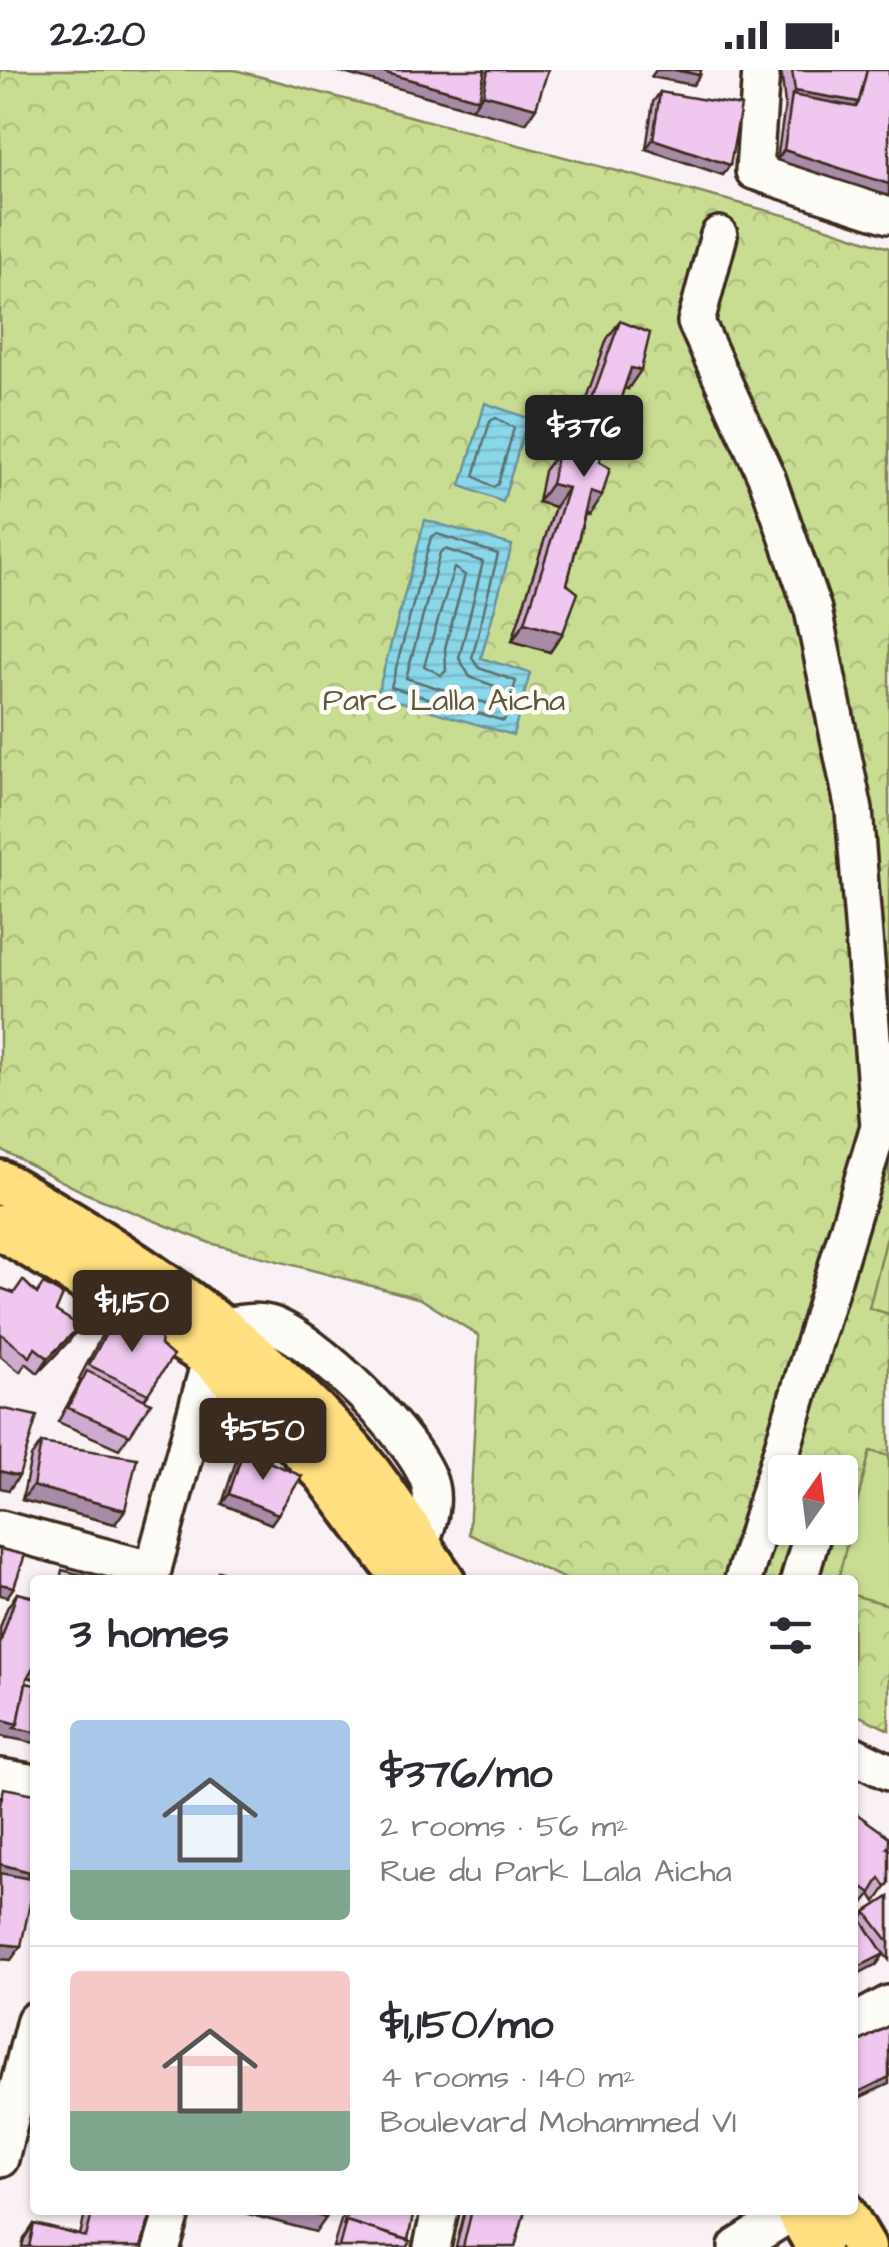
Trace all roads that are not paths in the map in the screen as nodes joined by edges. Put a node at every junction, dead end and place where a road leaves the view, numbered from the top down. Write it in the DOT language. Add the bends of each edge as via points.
graph roads {
  1 [pos="761,70"];
  2 [pos="889,214"];
  3 [pos="719,235"];
  4 [pos="0,1182"];
  5 [pos="0,1227"];
  6 [pos="217,1342"];
  7 [pos="0,1529"];
  8 [pos="809,1545"];
  9 [pos="423,1569"];
  10 [pos="152,1575"];
  11 [pos="745,1575"];
  12 [pos="800,1575"];
  13 [pos="858,1757"];
  14 [pos="889,1772"];
  15 [pos="0,1777"];
  16 [pos="30,1782"];
  17 [pos="889,2004"];
  18 [pos="858,2021"];
  19 [pos="30,2040"];
  20 [pos="0,2159"];
  21 [pos="172,2215"];
  22 [pos="439,2215"];
  23 [pos="788,2215"];
  24 [pos="799,2215"];
  25 [pos="845,2215"];
  26 [pos="162,2247"];
  27 [pos="432,2247"];
  28 [pos="737,2247"];
  29 [pos="818,2247"];
  30 [pos="864,2247"];
  1 -- 2 [label="street" via="754,171"];
  3 -- 11 [label="street" via="696,322 767,478 813,610 854,810 880,1126"];
  4 -- 6 [label="main road" via="147,1270"];
  5 -- 6 [label="main road"];
  6 -- 9 [label="main road" via="343,1440"];
  6 -- 10 [label="street"];
  7 -- 10 [label="street"];
  8 -- 12 [label="street"];
  13 -- 14 [label="street"];
  15 -- 16 [label="street"];
  17 -- 18 [label="street"];
  19 -- 20 [label="street"];
  21 -- 26 [label="street"];
  22 -- 27 [label="street"];
  23 -- 28 [label="street"];
  24 -- 29 [label="main road"];
  25 -- 30 [label="main road"];
}
